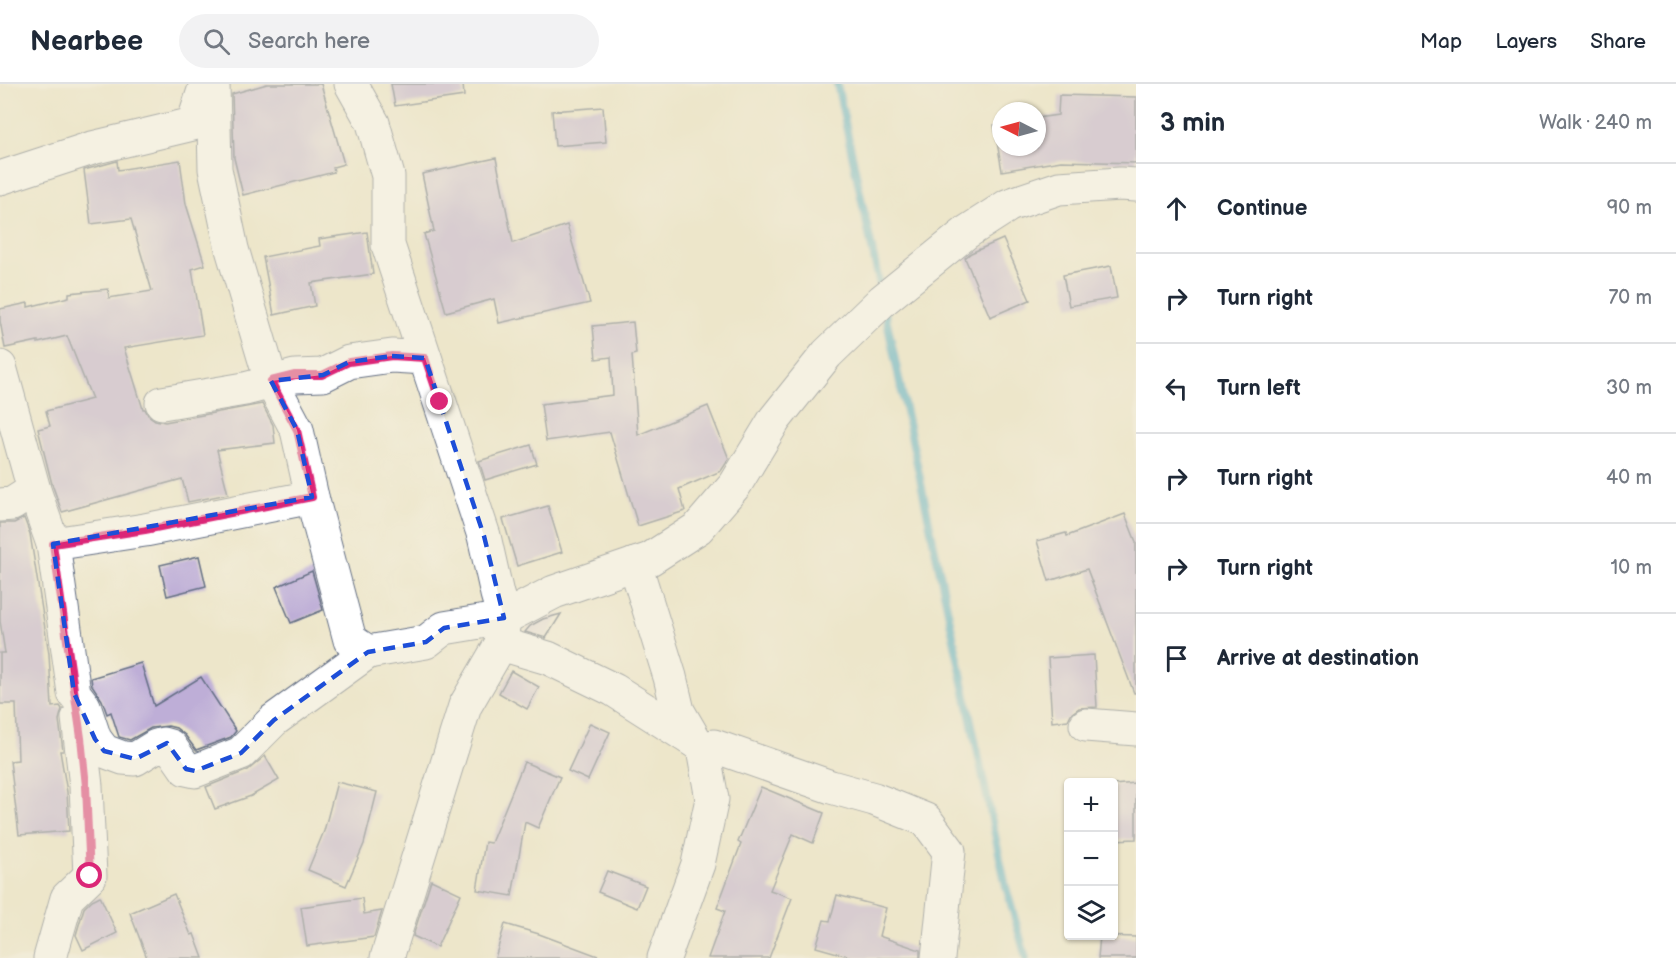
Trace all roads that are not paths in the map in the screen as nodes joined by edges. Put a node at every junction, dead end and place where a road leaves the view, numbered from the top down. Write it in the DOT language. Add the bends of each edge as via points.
graph roads {
  1 [pos="206,84"];
  2 [pos="213,84"];
  3 [pos="351,84"];
  4 [pos="0,178"];
  5 [pos="1136,185"];
  6 [pos="425,358"];
  7 [pos="0,367"];
  8 [pos="271,381"];
  9 [pos="162,403"];
  10 [pos="34,490"];
  11 [pos="312,497"];
  12 [pos="0,505"];
  13 [pos="53,544"];
  14 [pos="635,564"];
  15 [pos="502,631"];
  16 [pos="368,652"];
  17 [pos="74,693"];
  18 [pos="1086,725"];
  19 [pos="1136,729"];
  20 [pos="700,745"];
  21 [pos="50,958"];
  22 [pos="387,958"];
  23 [pos="664,958"];
  24 [pos="938,958"];
  1 -- 4 [label="street" via="193,124 93,148"];
  2 -- 8 [label="street" via="215,169 232,249"];
  3 -- 6 [label="street" via="373,123 388,176 388,245"];
  5 -- 14 [label="street" via="1059,188 1009,205 967,232 883,300 827,354 775,419 735,485 698,528 650,559"];
  6 -- 8 [label="street" via="392,356 349,362 322,375 295,375"];
  6 -- 15 [label="street" via="484,536"];
  7 -- 10 [label="street"];
  8 -- 9 [label="street"];
  8 -- 11 [label="street" via="297,430"];
  10 -- 12 [label="street" via="12,504"];
  10 -- 13 [label="street"];
  11 -- 13 [label="street"];
  11 -- 16 [label="street" via="350,640"];
  13 -- 17 [label="street"];
  14 -- 15 [label="street" via="554,592"];
  14 -- 20 [label="street" via="678,711"];
  15 -- 16 [label="street" via="444,628 426,642"];
  15 -- 20 [label="street" via="614,690"];
  15 -- 22 [label="street" via="465,706"];
  16 -- 17 [label="street" via="274,720 241,753 195,771 186,769 170,746 163,744 135,759 104,751"];
  17 -- 21 [label="street" via="86,786 90,876 67,898"];
  18 -- 19 [label="street"];
  20 -- 23 [label="street" via="712,799 699,864"];
  20 -- 24 [label="street" via="714,746 874,799 926,820 950,851"];
}
